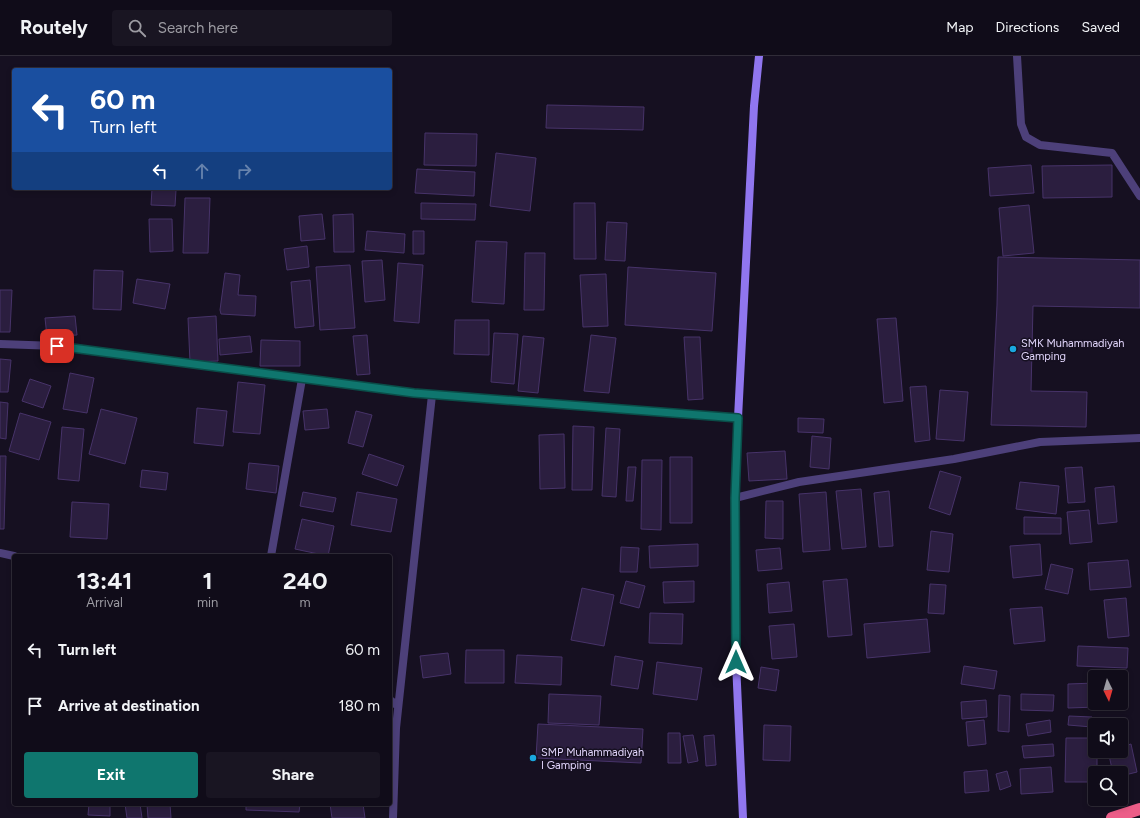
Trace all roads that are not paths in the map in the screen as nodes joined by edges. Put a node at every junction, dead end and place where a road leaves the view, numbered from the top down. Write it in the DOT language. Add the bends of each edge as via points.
graph roads {
  1 [pos="759,56"];
  2 [pos="1017,56"];
  3 [pos="1140,196"];
  4 [pos="0,344"];
  5 [pos="302,379"];
  6 [pos="432,394"];
  7 [pos="738,418"];
  8 [pos="1140,438"];
  9 [pos="735,498"];
  10 [pos="0,553"];
  11 [pos="271,554"];
  12 [pos="12,556"];
  13 [pos="392,702"];
  14 [pos="398,706"];
  15 [pos="1140,810"];
  16 [pos="393,818"];
  17 [pos="743,818"];
  18 [pos="1112,818"];
  1 -- 7 [label="street" via="754,106"];
  2 -- 3 [label="street" via="1021,124 1026,137 1040,145 1112,153"];
  4 -- 5 [label="street" via="57,346"];
  5 -- 6 [label="street"];
  5 -- 11 [label="street"];
  6 -- 7 [label="street"];
  6 -- 14 [label="street"];
  7 -- 9 [label="street"];
  8 -- 9 [label="street" via="1040,442 954,460 799,482"];
  9 -- 17 [label="street" via="736,662"];
  10 -- 12 [label="street"];
  13 -- 14 [label="street"];
  14 -- 16 [label="street"];
  15 -- 18 [label="highway"];
}
